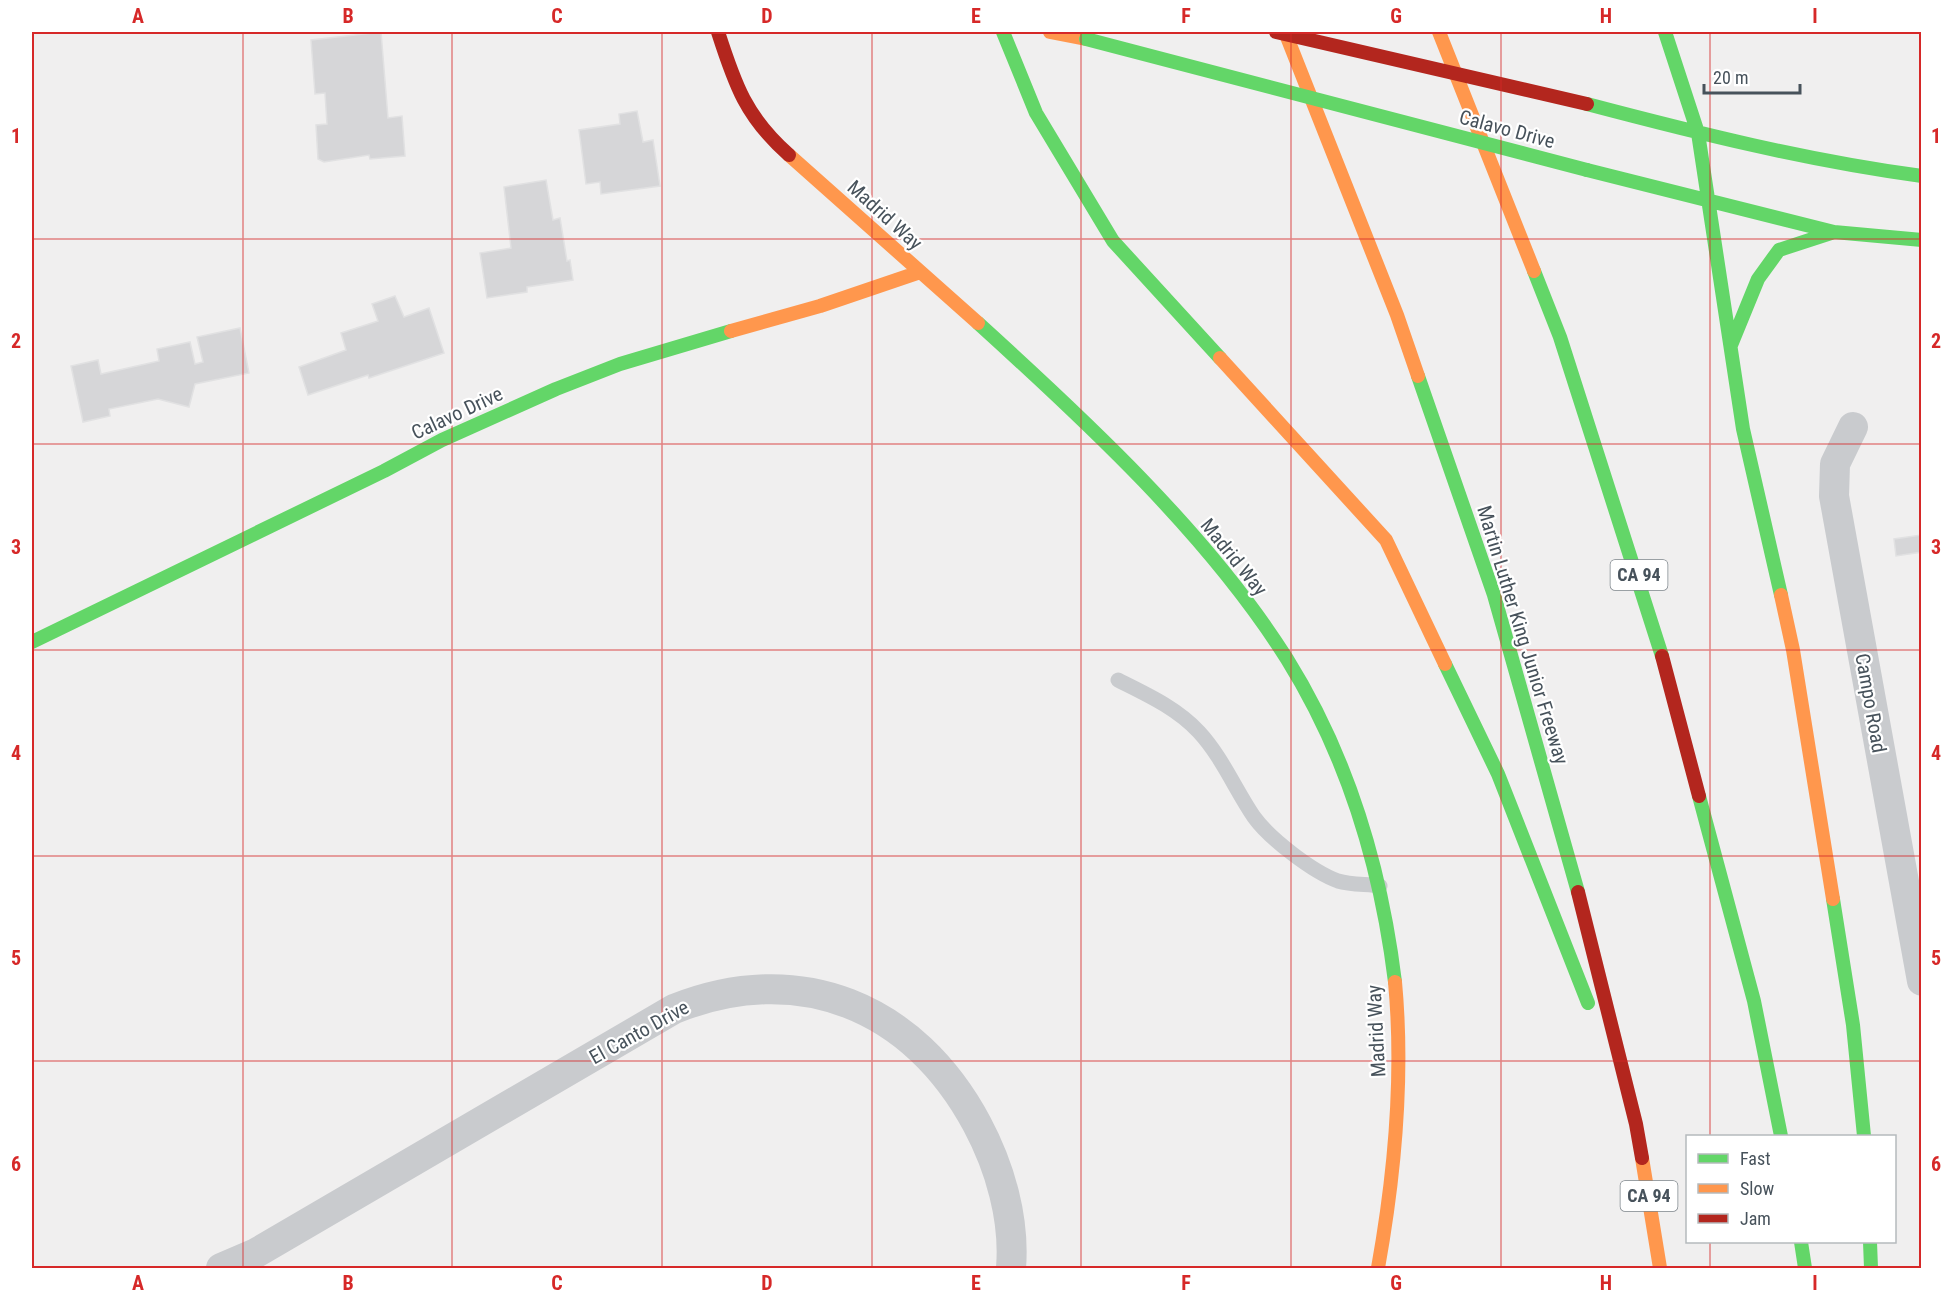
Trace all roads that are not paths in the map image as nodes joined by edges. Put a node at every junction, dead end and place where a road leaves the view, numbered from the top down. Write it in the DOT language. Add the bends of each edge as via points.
graph roads {
  1 [pos="718,32"];
  2 [pos="1004,32"];
  3 [pos="1050,32"];
  4 [pos="1276,32"];
  5 [pos="1285,32"];
  6 [pos="1439,32"];
  7 [pos="1665,32"];
  8 [pos="1698,133"];
  9 [pos="1922,176"];
  10 [pos="1709,201"];
  11 [pos="1834,232"];
  12 [pos="1922,240"];
  13 [pos="920,272"];
  14 [pos="1731,345"];
  15 [pos="1852,427"];
  16 [pos="32,642"];
  17 [pos="1118,680"];
  18 [pos="1380,886"];
  19 [pos="1922,981"];
  20 [pos="1636,1124"];
  21 [pos="1781,1135"];
  22 [pos="1864,1135"];
  23 [pos="1801,1243"];
  24 [pos="1870,1243"];
  25 [pos="258,1261"];
  26 [pos="221,1269"];
  27 [pos="1011,1269"];
  28 [pos="1378,1269"];
  29 [pos="1660,1269"];
  30 [pos="1805,1269"];
  31 [pos="1871,1269"];
  1 -- 13 [label="main road, Madrid Way" via="736,88 765,134"];
  2 -- 20 [label="main road" via="1036,112 1113,241 1386,540 1498,774"];
  3 -- 10 [label="main road, Calavo Drive, bridge"];
  4 -- 8 [label="main road, Calavo Drive, bridge"];
  5 -- 20 [label="main road, Martin Luther King Junior Freeway / CA 94" via="1397,315 1494,595 1569,854"];
  6 -- 21 [label="main road, CA 94" via="1560,337 1652,618 1754,1001"];
  7 -- 8 [label="main road"];
  8 -- 9 [label="main road, Calavo Drive"];
  8 -- 10 [label="main road"];
  10 -- 11 [label="main road, Calavo Drive"];
  10 -- 14 [label="main road"];
  11 -- 12 [label="main road, Calavo Drive"];
  11 -- 14 [label="main road" via="1779,250 1758,279"];
  13 -- 16 [label="main road, Calavo Drive" via="820,306 631,360 556,389 442,440"];
  13 -- 18 [label="main road, Madrid Way" via="1071,410 1162,502 1244,600 1282,651 1337,760 1361,819"];
  14 -- 22 [label="main road" via="1743,429 1793,650 1853,1025"];
  15 -- 19 [label="street, Campo Road" via="1835,464 1834,496"];
  17 -- 18 [label="lane" via="1168,705 1199,731 1256,819 1284,846 1339,881"];
  18 -- 28 [label="main road, Madrid Way" via="1395,1000 1398,1115 1394,1172"];
  20 -- 29 [label="main road, Martin Luther King Junior Freeway / CA 94"];
  23 -- 30 [label="main road"];
  24 -- 31 [label="main road"];
  25 -- 26 [label="street, El Canto Drive"];
  25 -- 27 [label="street, El Canto Drive" via="674,1009 725,992 778,988 832,997 881,1018 904,1033 951,1082 986,1140 998,1172 1010,1226"];
}
